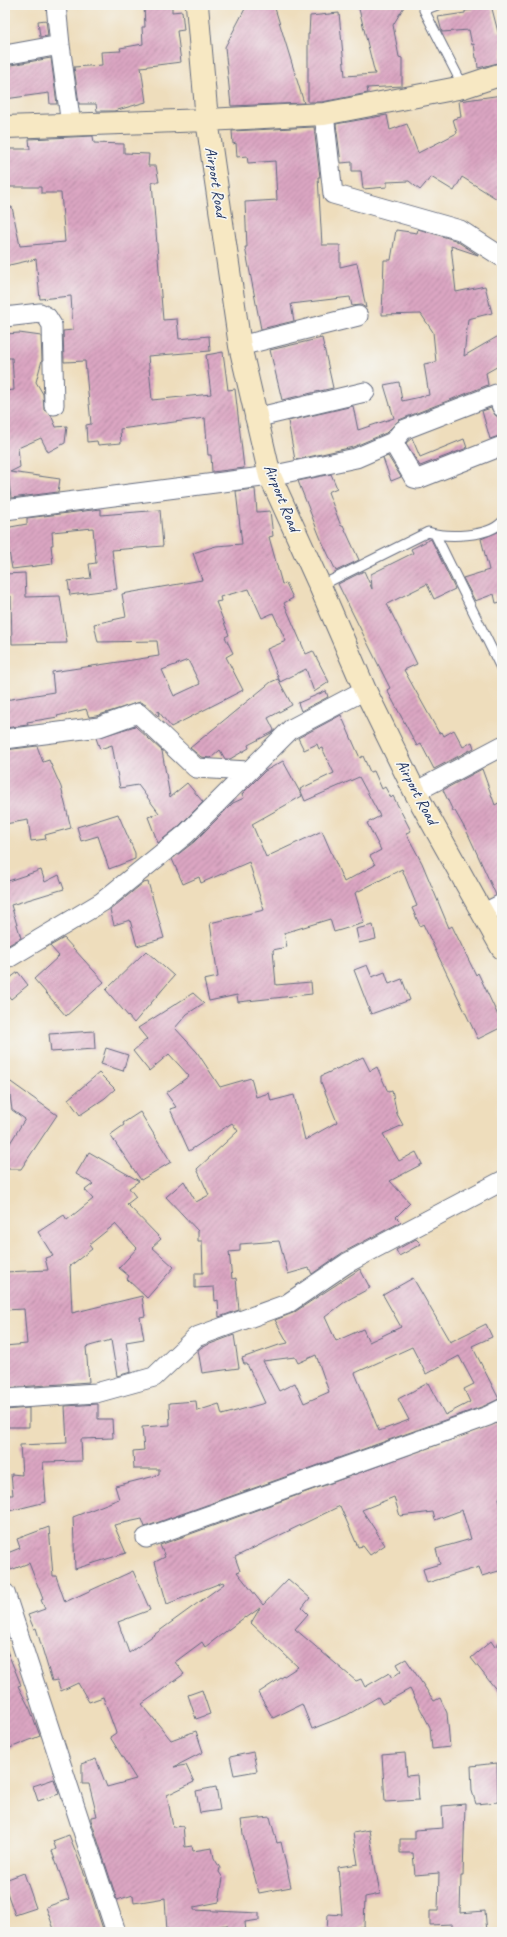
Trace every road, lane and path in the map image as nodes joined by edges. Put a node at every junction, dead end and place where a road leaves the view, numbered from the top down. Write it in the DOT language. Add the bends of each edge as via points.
graph roads {
  1 [pos="56,5"];
  2 [pos="198,5"];
  3 [pos="437,5"];
  4 [pos="60,45"];
  5 [pos="5,55"];
  6 [pos="502,74"];
  7 [pos="463,87"];
  8 [pos="324,114"];
  9 [pos="207,120"];
  10 [pos="71,125"];
  11 [pos="5,127"];
  12 [pos="501,255"];
  13 [pos="5,316"];
  14 [pos="358,316"];
  15 [pos="240,346"];
  16 [pos="365,392"];
  17 [pos="54,405"];
  18 [pos="502,407"];
  19 [pos="255,418"];
  20 [pos="393,442"];
  21 [pos="502,446"];
  22 [pos="270,476"];
  23 [pos="5,510"];
  24 [pos="502,522"];
  25 [pos="435,534"];
  26 [pos="320,586"];
  27 [pos="502,670"];
  28 [pos="365,690"];
  29 [pos="5,739"];
  30 [pos="502,746"];
  31 [pos="248,771"];
  32 [pos="415,792"];
  33 [pos="493,909"];
  34 [pos="502,948"];
  35 [pos="5,960"];
  36 [pos="502,1181"];
  37 [pos="5,1399"];
  38 [pos="502,1409"];
  39 [pos="146,1538"];
  40 [pos="5,1593"];
  41 [pos="116,1932"];
  1 -- 4 [label="street"];
  2 -- 9 [label="street, Airport Road"];
  3 -- 7 [label="lane" via="424,10"];
  4 -- 5 [label="street"];
  4 -- 10 [label="street"];
  6 -- 7 [label="street"];
  7 -- 8 [label="street"];
  8 -- 9 [label="street"];
  8 -- 12 [label="street" via="333,194 460,230"];
  9 -- 10 [label="street"];
  9 -- 15 [label="street, Airport Road"];
  10 -- 11 [label="street"];
  13 -- 17 [label="street" via="40,313 47,317 52,326"];
  14 -- 15 [label="street"];
  15 -- 19 [label="street, Airport Road"];
  16 -- 19 [label="street"];
  18 -- 20 [label="street" via="496,394 403,430"];
  19 -- 22 [label="street, Airport Road"];
  20 -- 21 [label="street" via="414,478 418,480"];
  20 -- 22 [label="street" via="356,458"];
  22 -- 23 [label="street"];
  22 -- 26 [label="street, Airport Road"];
  24 -- 25 [label="lane" via="496,528 463,535"];
  25 -- 26 [label="lane" via="428,532"];
  25 -- 27 [label="lane"];
  26 -- 28 [label="street, Airport Road"];
  28 -- 31 [label="street" via="291,730"];
  28 -- 32 [label="street, Airport Road"];
  29 -- 31 [label="street" via="99,727 138,712 196,768"];
  30 -- 32 [label="street"];
  31 -- 35 [label="street" via="186,834 102,902"];
  32 -- 33 [label="street, Airport Road"];
  33 -- 34 [label="street, Airport Road"];
  36 -- 37 [label="street" via="347,1263 287,1304 196,1337 154,1376 96,1393"];
  38 -- 39 [label="street"];
  40 -- 41 [label="street"];
}
